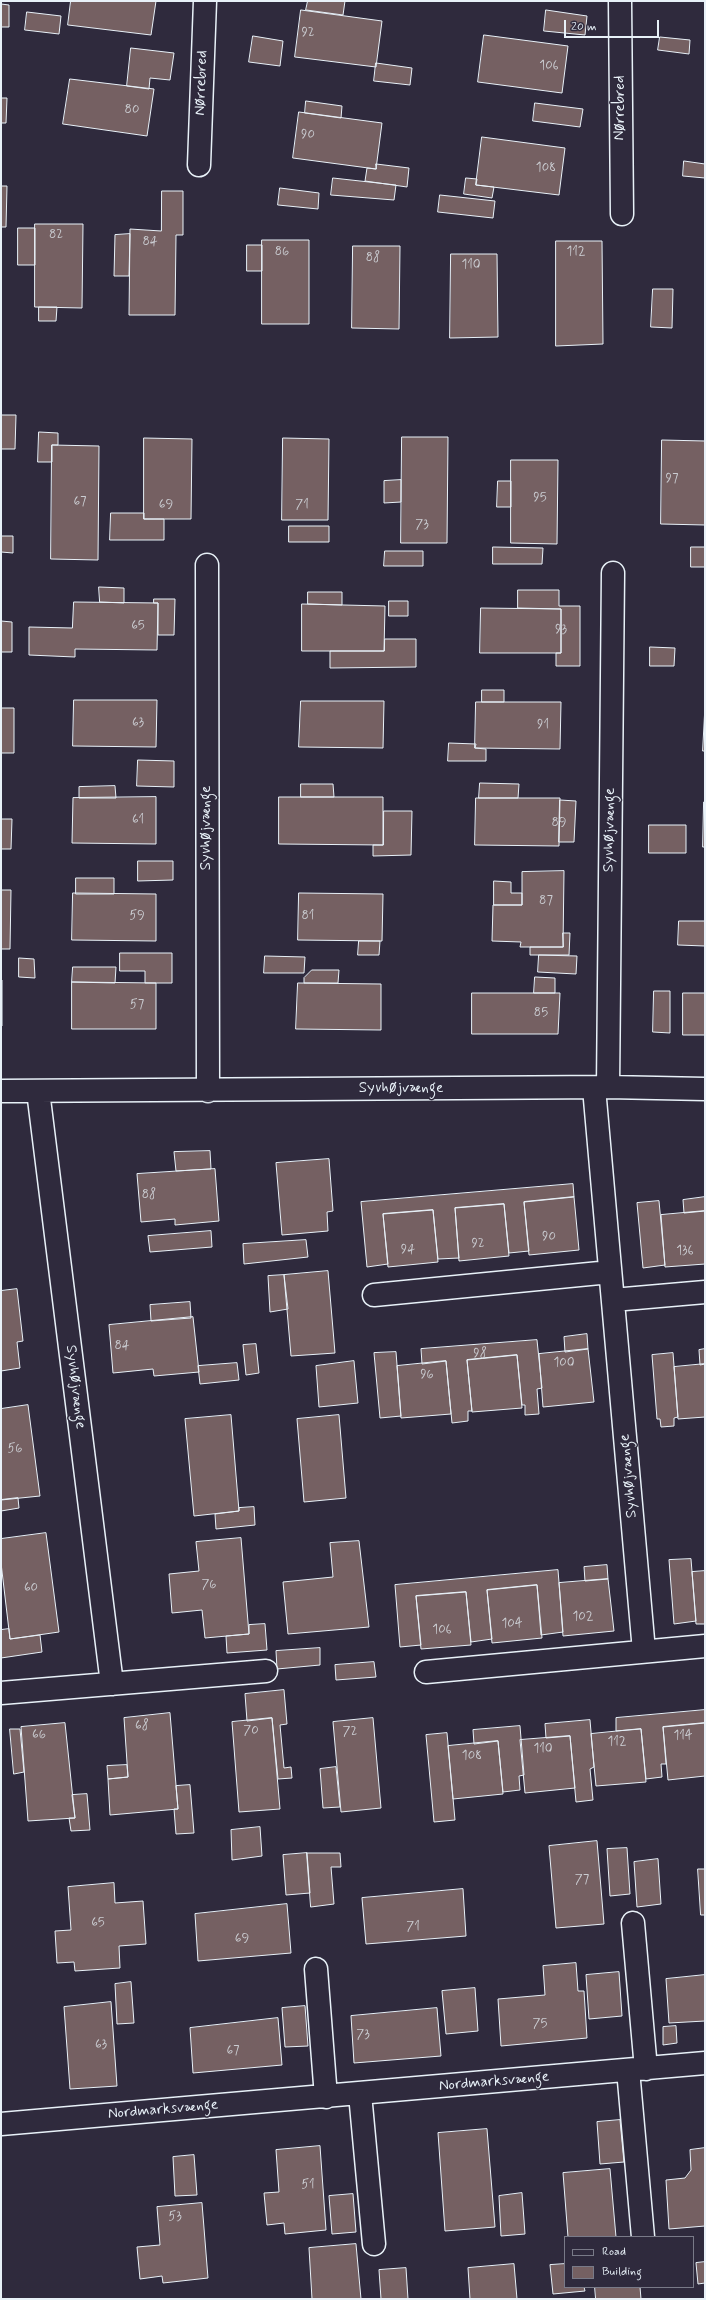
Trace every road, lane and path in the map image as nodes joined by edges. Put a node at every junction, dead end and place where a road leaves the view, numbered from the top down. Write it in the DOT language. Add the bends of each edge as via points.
graph roads {
  1 [pos="205,1"];
  2 [pos="620,1"];
  3 [pos="199,165"];
  4 [pos="622,214"];
  5 [pos="207,565"];
  6 [pos="613,572"];
  7 [pos="601,1088"];
  8 [pos="705,1089"];
  9 [pos="1,1090"];
  10 [pos="38,1090"];
  11 [pos="208,1091"];
  12 [pos="610,1272"];
  13 [pos="705,1292"];
  14 [pos="374,1295"];
  15 [pos="613,1300"];
  16 [pos="705,1646"];
  17 [pos="644,1651"];
  18 [pos="266,1671"];
  19 [pos="426,1672"];
  20 [pos="112,1684"];
  21 [pos="1,1694"];
  22 [pos="633,1923"];
  23 [pos="316,1969"];
  24 [pos="705,2063"];
  25 [pos="637,2069"];
  26 [pos="360,2094"];
  27 [pos="326,2097"];
  28 [pos="1,2124"];
  29 [pos="643,2236"];
  30 [pos="374,2244"];
  1 -- 3 [label="street, Nørrebred"];
  2 -- 4 [label="street, Nørrebred"];
  5 -- 11 [label="street, Syvhøjvænge"];
  6 -- 7 [label="street, Syvhøjvænge"];
  7 -- 8 [label="street, Syvhøjvænge"];
  7 -- 11 [label="street, Syvhøjvænge"];
  7 -- 12 [label="street, Syvhøjvænge"];
  9 -- 10 [label="street, Syvhøjvænge"];
  10 -- 11 [label="street, Syvhøjvænge"];
  10 -- 20 [label="street, Syvhøjvænge"];
  12 -- 14 [label="street"];
  12 -- 15 [label="street, Syvhøjvænge"];
  13 -- 15 [label="street"];
  15 -- 17 [label="street, Syvhøjvænge"];
  16 -- 17 [label="street"];
  17 -- 19 [label="street"];
  18 -- 20 [label="street"];
  20 -- 21 [label="street"];
  22 -- 25 [label="street"];
  23 -- 27 [label="street"];
  24 -- 25 [label="street, Nordmarksvænge"];
  25 -- 26 [label="street, Nordmarksvænge"];
  25 -- 29 [label="street"];
  26 -- 27 [label="street, Nordmarksvænge"];
  26 -- 30 [label="street"];
  27 -- 28 [label="street, Nordmarksvænge"];
}
